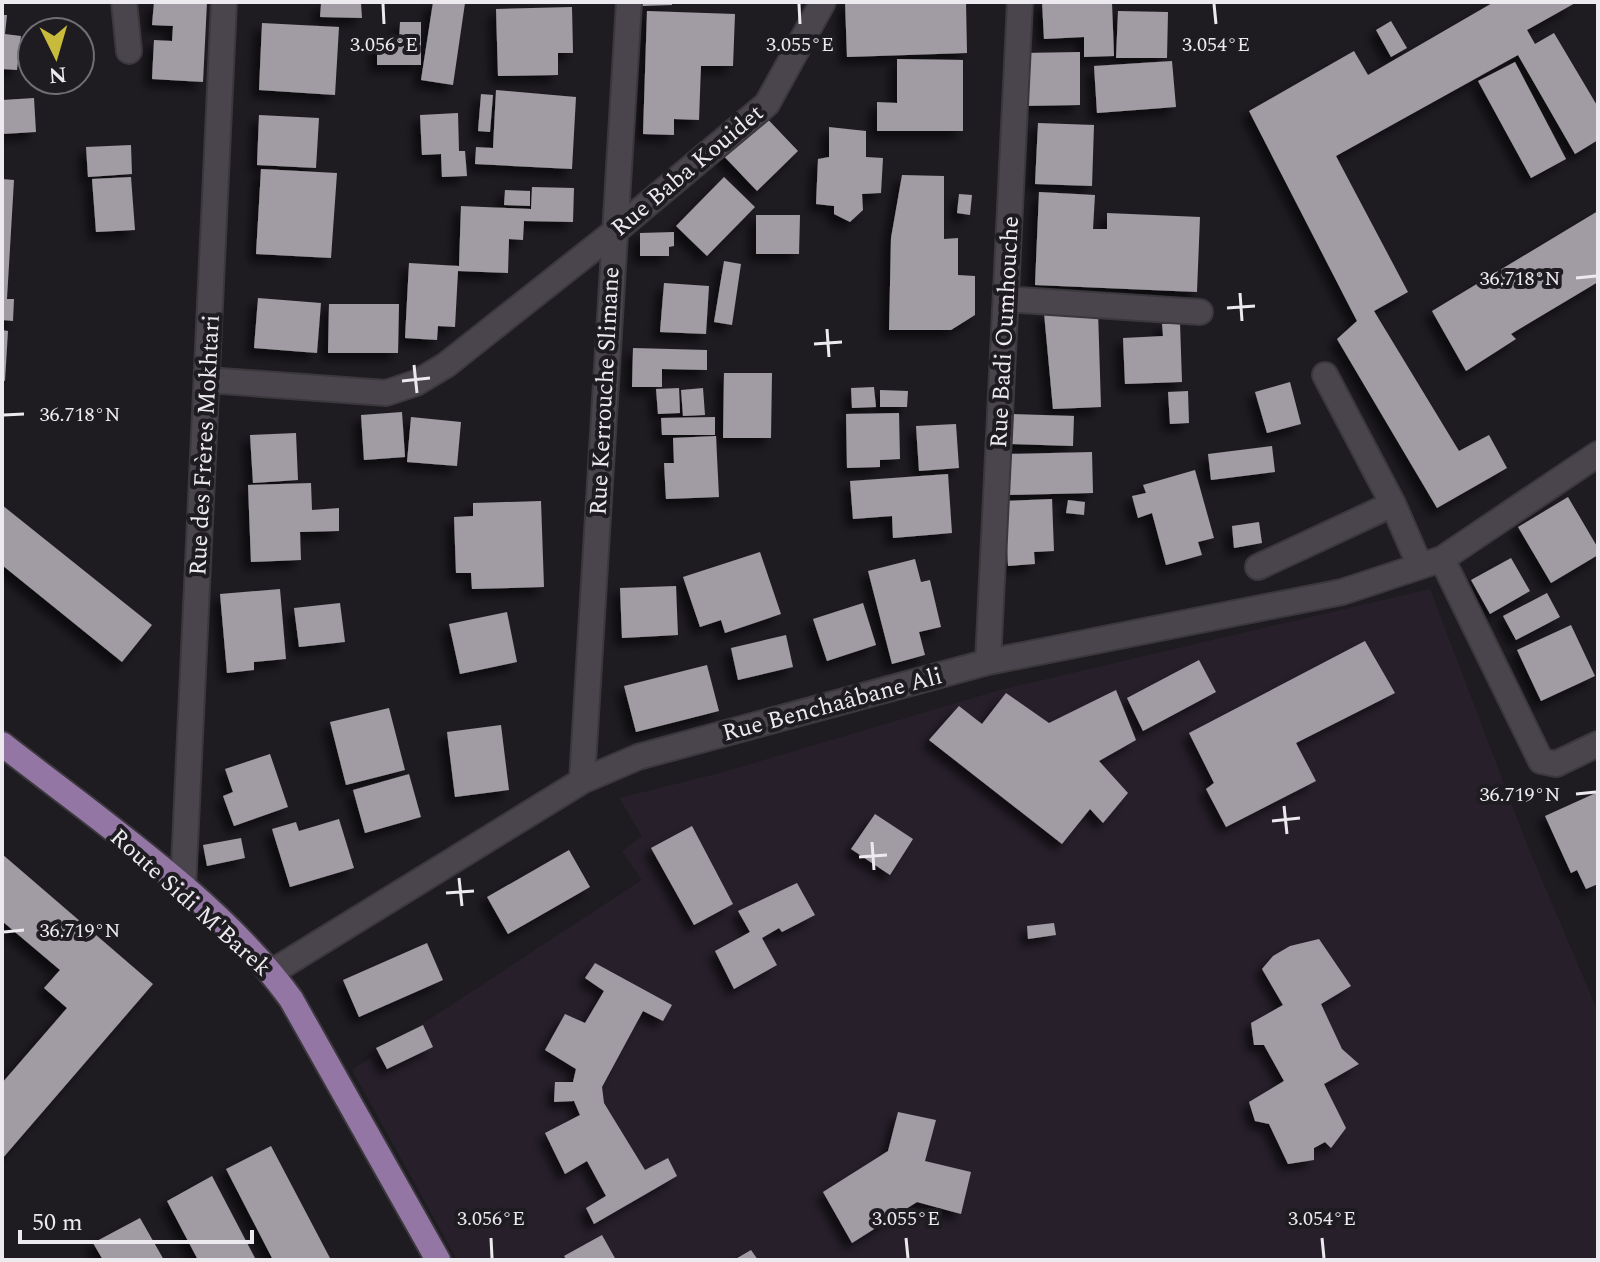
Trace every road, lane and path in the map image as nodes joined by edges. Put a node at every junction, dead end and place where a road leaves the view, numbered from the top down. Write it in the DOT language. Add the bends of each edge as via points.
graph roads {
  1 [pos="124,2"];
  2 [pos="224,2"];
  3 [pos="629,2"];
  4 [pos="823,2"];
  5 [pos="1020,2"];
  6 [pos="129,51"];
  7 [pos="613,233"];
  8 [pos="1006,299"];
  9 [pos="1200,312"];
  10 [pos="1325,375"];
  11 [pos="208,380"];
  12 [pos="1598,454"];
  13 [pos="1393,504"];
  14 [pos="1431,563"];
  15 [pos="1258,567"];
  16 [pos="988,662"];
  17 [pos="2,744"];
  18 [pos="1598,744"];
  19 [pos="582,781"];
  20 [pos="183,888"];
  21 [pos="272,972"];
  22 [pos="438,1260"];
  1 -- 6 [label="street"];
  2 -- 11 [label="street, Rue des Frères Mokhtari"];
  3 -- 7 [label="street, Rue Kerrouche Slimane"];
  4 -- 7 [label="street, Rue Baba Kouidet" via="767,104"];
  5 -- 8 [label="street, Rue Badi Oumhouche"];
  7 -- 11 [label="street, Rue Baba Kouidet" via="416,383 386,393"];
  7 -- 19 [label="street, Rue Kerrouche Slimane"];
  8 -- 9 [label="street"];
  8 -- 16 [label="street, Rue Badi Oumhouche"];
  10 -- 13 [label="street"];
  11 -- 20 [label="street, Rue des Frères Mokhtari"];
  12 -- 14 [label="street, Rue Benchaâbane Ali"];
  13 -- 14 [label="street"];
  13 -- 15 [label="street"];
  14 -- 16 [label="street, Rue Benchaâbane Ali" via="1342,592"];
  14 -- 18 [label="street" via="1541,761 1556,764"];
  16 -- 19 [label="street, Rue Benchaâbane Ali" via="638,757"];
  17 -- 20 [label="main road, Route Sidi M'Barek"];
  19 -- 21 [label="street, Rue Benchaâbane Ali"];
  20 -- 21 [label="main road, Route Sidi M'Barek"];
  21 -- 22 [label="main road, Route Sidi M'Barek"];
}
